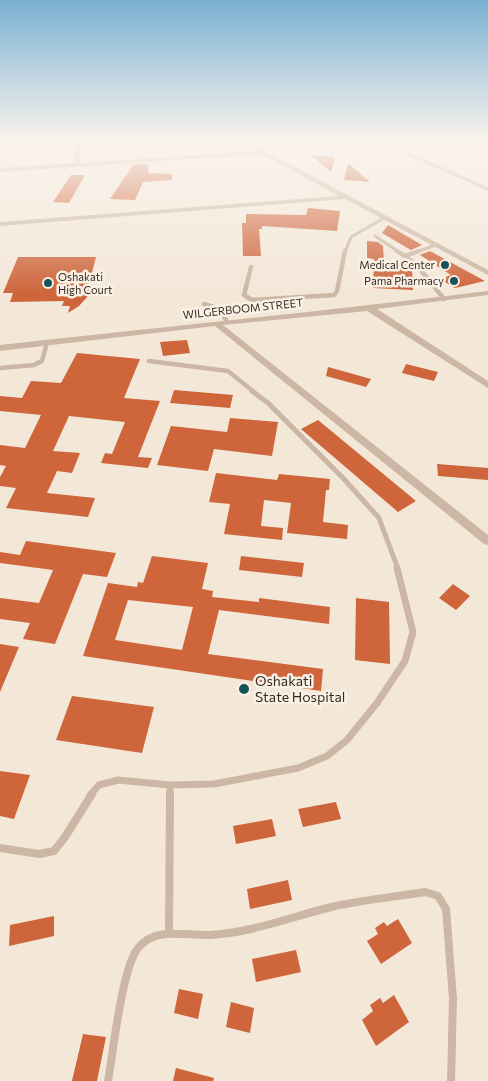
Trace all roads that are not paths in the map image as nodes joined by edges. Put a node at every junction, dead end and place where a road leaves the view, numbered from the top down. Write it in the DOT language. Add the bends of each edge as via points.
graph roads {
  1 [pos="337,192"];
  2 [pos="345,197"];
  3 [pos="384,218"];
  4 [pos="0,224"];
  5 [pos="376,236"];
  6 [pos="436,246"];
  7 [pos="405,256"];
  8 [pos="251,267"];
  9 [pos="488,273"];
  10 [pos="488,293"];
  11 [pos="444,299"];
  12 [pos="204,304"];
  13 [pos="369,308"];
  14 [pos="227,322"];
  15 [pos="216,323"];
  16 [pos="47,343"];
  17 [pos="0,348"];
  18 [pos="149,361"];
  19 [pos="0,368"];
  20 [pos="488,385"];
  21 [pos="488,541"];
  22 [pos="170,785"];
  23 [pos="0,848"];
  24 [pos="170,932"];
  25 [pos="108,1081"];
  26 [pos="451,1081"];
  1 -- 2 [label="street"];
  2 -- 3 [label="street"];
  2 -- 4 [label="street"];
  3 -- 6 [label="street"];
  3 -- 8 [label="lane" via="351,237 334,295 246,298"];
  5 -- 7 [label="lane"];
  6 -- 7 [label="lane"];
  6 -- 9 [label="street"];
  7 -- 11 [label="lane"];
  10 -- 11 [label="street, WILGERBOOM STREET"];
  11 -- 13 [label="street, WILGERBOOM STREET"];
  12 -- 14 [label="lane" via="220,309"];
  13 -- 14 [label="street, WILGERBOOM STREET"];
  13 -- 20 [label="street"];
  14 -- 15 [label="street, WILGERBOOM STREET"];
  15 -- 16 [label="street, WILGERBOOM STREET"];
  15 -- 21 [label="street"];
  16 -- 17 [label="street, WILGERBOOM STREET"];
  16 -- 19 [label="lane" via="42,361 34,365"];
  18 -- 22 [label="lane" via="228,370 268,403 344,478 384,528 413,632 405,661 377,703 347,740 327,756 298,768 214,784"];
  22 -- 23 [label="lane" via="118,780 99,785 54,851 39,854"];
  22 -- 24 [label="lane"];
  24 -- 25 [label="lane" via="154,936 136,950 125,982"];
  24 -- 26 [label="lane" via="208,935 246,931 332,906 425,892 438,896 446,909 452,999"];
}
